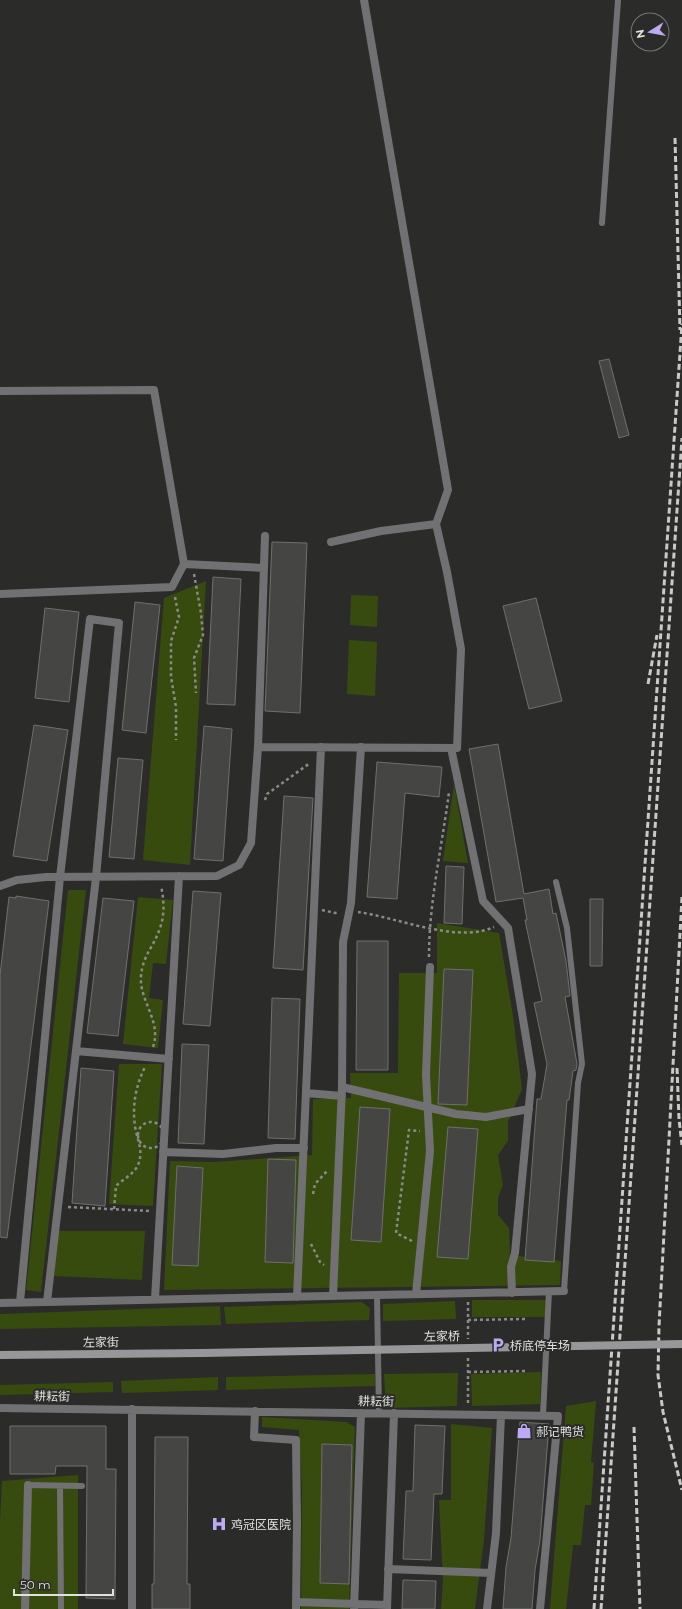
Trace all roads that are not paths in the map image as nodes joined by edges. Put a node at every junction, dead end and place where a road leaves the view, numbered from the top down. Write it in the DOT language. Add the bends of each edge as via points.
graph roads {
  1 [pos="364,0"];
  2 [pos="618,0"];
  3 [pos="602,223"];
  4 [pos="0,391"];
  5 [pos="436,524"];
  6 [pos="265,536"];
  7 [pos="331,542"];
  8 [pos="188,564"];
  9 [pos="264,568"];
  10 [pos="0,594"];
  11 [pos="258,747"];
  12 [pos="321,747"];
  13 [pos="361,747"];
  14 [pos="451,748"];
  15 [pos="179,876"];
  16 [pos="60,877"];
  17 [pos="96,877"];
  18 [pos="556,882"];
  19 [pos="0,886"];
  20 [pos="430,967"];
  21 [pos="76,1051"];
  22 [pos="168,1059"];
  23 [pos="342,1092"];
  24 [pos="306,1093"];
  25 [pos="427,1108"];
  26 [pos="529,1109"];
  27 [pos="304,1148"];
  28 [pos="163,1152"];
  29 [pos="550,1291"];
  30 [pos="564,1291"];
  31 [pos="512,1292"];
  32 [pos="416,1294"];
  33 [pos="377,1295"];
  34 [pos="334,1296"];
  35 [pos="297,1297"];
  36 [pos="155,1300"];
  37 [pos="20,1302"];
  38 [pos="47,1302"];
  39 [pos="0,1303"];
  40 [pos="682,1344"];
  41 [pos="202,1353"];
  42 [pos="0,1355"];
  43 [pos="0,1408"];
  44 [pos="132,1410"];
  45 [pos="255,1411"];
  46 [pos="361,1413"];
  47 [pos="379,1413"];
  48 [pos="394,1413"];
  49 [pos="501,1415"];
  50 [pos="543,1415"];
  51 [pos="28,1485"];
  52 [pos="60,1486"];
  53 [pos="82,1486"];
  54 [pos="388,1569"];
  55 [pos="491,1572"];
  56 [pos="296,1606"];
  57 [pos="354,1607"];
  58 [pos="387,1607"];
  59 [pos="25,1609"];
  60 [pos="61,1609"];
  61 [pos="132,1609"];
  62 [pos="487,1609"];
  63 [pos="540,1609"];
  1 -- 5 [label="street" via="448,490"];
  2 -- 3 [label="lane"];
  4 -- 8 [label="street" via="154,390"];
  5 -- 7 [label="street" via="381,531"];
  5 -- 14 [label="street" via="462,649 457,748"];
  6 -- 9 [label="street"];
  8 -- 9 [label="street"];
  8 -- 10 [label="street" via="172,587"];
  9 -- 11 [label="street"];
  11 -- 12 [label="street"];
  11 -- 15 [label="street" via="251,843 239,865 217,876"];
  12 -- 13 [label="street"];
  12 -- 24 [label="street"];
  13 -- 14 [label="street"];
  13 -- 23 [label="street" via="349,911 343,942"];
  14 -- 26 [label="street" via="483,901 508,928 532,1074"];
  15 -- 17 [label="street"];
  15 -- 22 [label="street"];
  16 -- 17 [label="street"];
  16 -- 17 [label="street" via="90,619 119,623"];
  16 -- 19 [label="street" via="17,880"];
  16 -- 37 [label="street"];
  17 -- 21 [label="street"];
  18 -- 30 [label="lane" via="567,928 582,1064 578,1083"];
  20 -- 25 [label="street"];
  21 -- 22 [label="street"];
  21 -- 38 [label="street"];
  22 -- 28 [label="street"];
  23 -- 24 [label="street"];
  23 -- 25 [label="street"];
  23 -- 34 [label="street"];
  24 -- 27 [label="street"];
  25 -- 26 [label="street" via="486,1117"];
  25 -- 32 [label="street" via="430,1151"];
  26 -- 31 [label="street" via="515,1254 511,1267"];
  27 -- 28 [label="street" via="276,1148 223,1154"];
  27 -- 35 [label="street"];
  28 -- 36 [label="street"];
  29 -- 30 [label="street"];
  29 -- 31 [label="street"];
  29 -- 50 [label="lane"];
  31 -- 32 [label="street"];
  32 -- 33 [label="street"];
  33 -- 34 [label="street"];
  33 -- 47 [label="lane"];
  34 -- 35 [label="street"];
  35 -- 36 [label="street"];
  36 -- 38 [label="street"];
  37 -- 38 [label="street"];
  37 -- 39 [label="street"];
  40 -- 41 [label="main road, 左家桥, bridge"];
  41 -- 42 [label="main road, 左家街"];
  43 -- 44 [label="street, 耕耘街"];
  44 -- 45 [label="street, 耕耘街"];
  44 -- 61 [label="street"];
  45 -- 46 [label="street, 耕耘街"];
  45 -- 56 [label="street" via="254,1437 296,1440"];
  46 -- 47 [label="street, 耕耘街"];
  46 -- 57 [label="street"];
  47 -- 48 [label="street, 耕耘街"];
  48 -- 49 [label="street, 耕耘街"];
  48 -- 54 [label="street"];
  49 -- 50 [label="street, 耕耘街"];
  49 -- 55 [label="street" via="496,1533"];
  50 -- 63 [label="street, 耕耘街" via="558,1416"];
  51 -- 52 [label="lane"];
  51 -- 59 [label="street"];
  52 -- 53 [label="lane"];
  52 -- 60 [label="lane"];
  54 -- 55 [label="street"];
  54 -- 58 [label="street"];
  55 -- 62 [label="street"];
  56 -- 57 [label="street"];
  57 -- 58 [label="street"];
}
